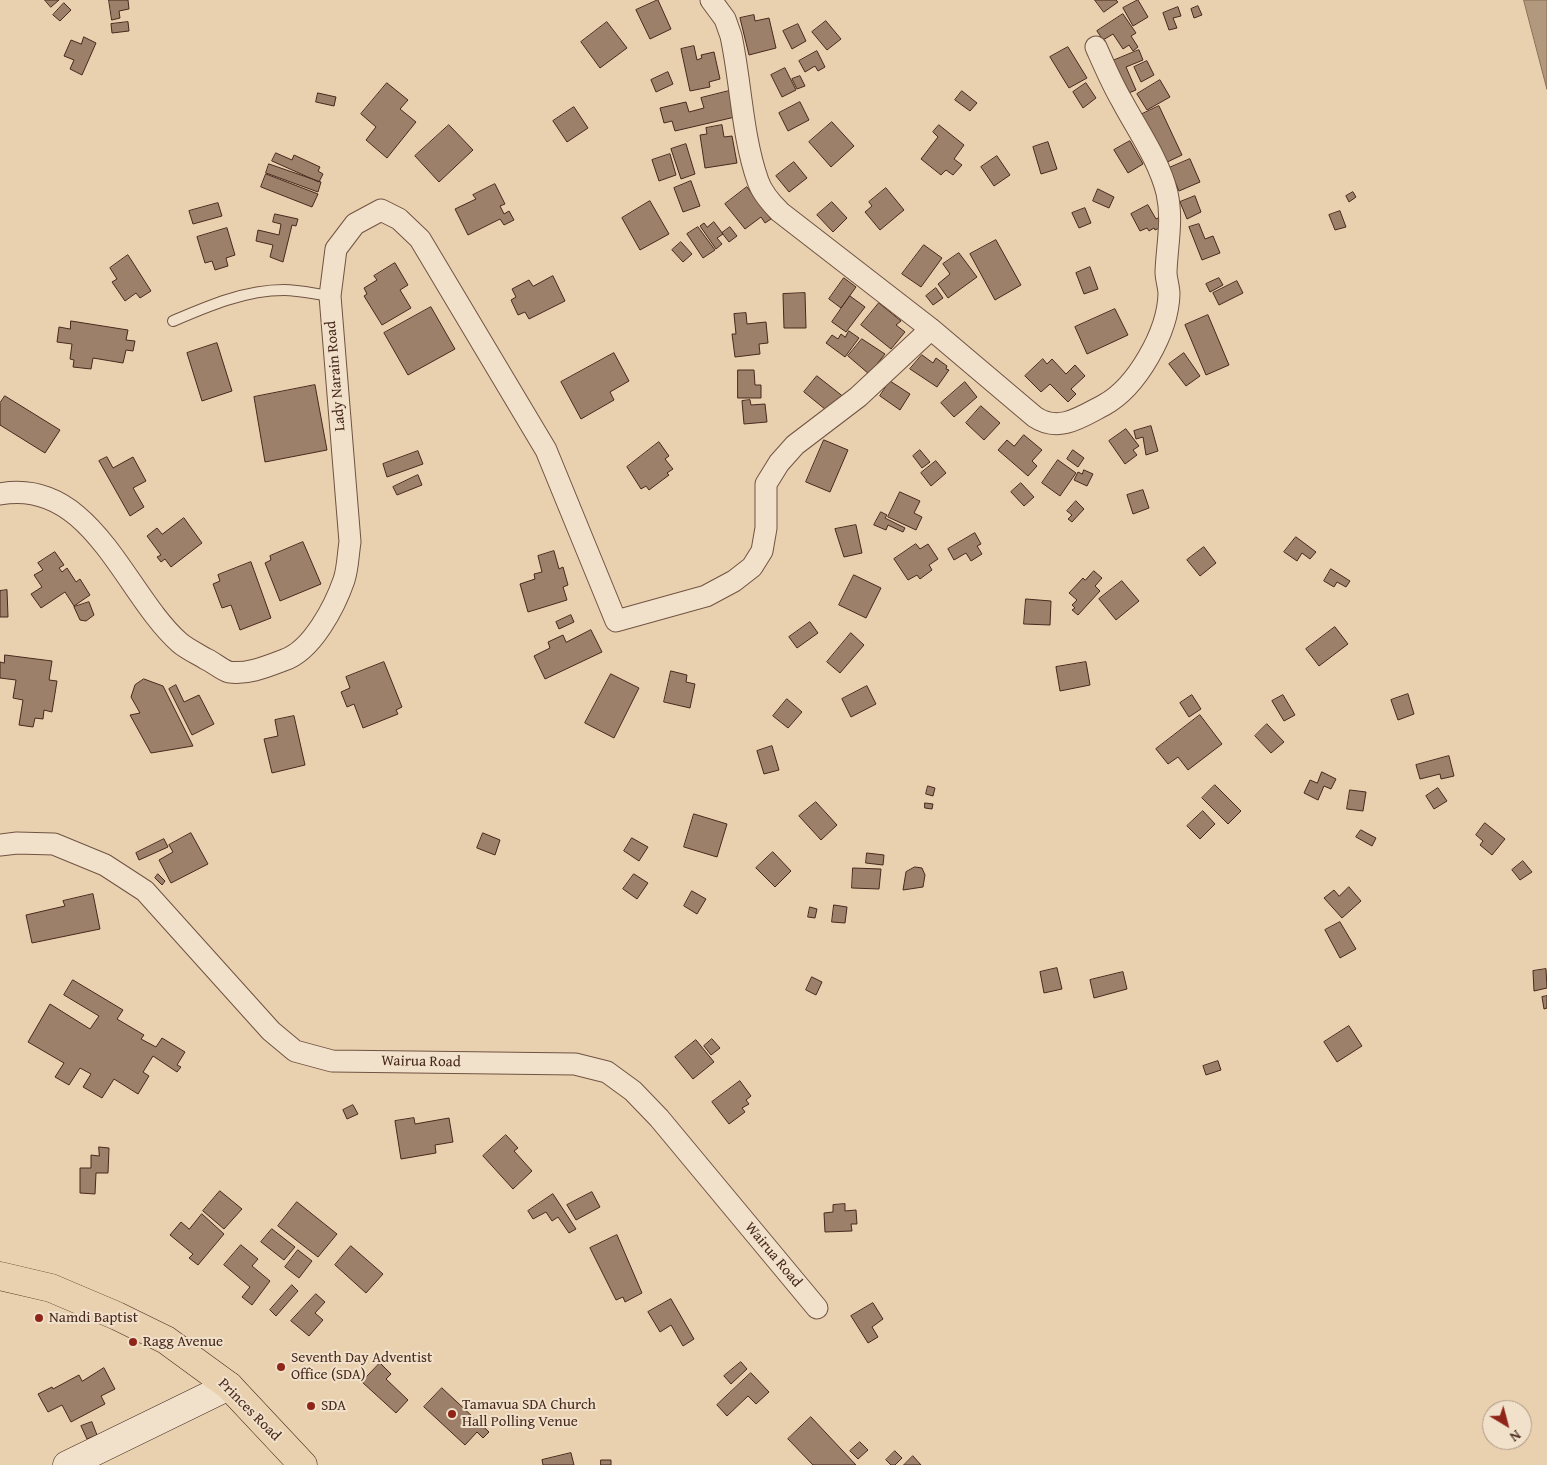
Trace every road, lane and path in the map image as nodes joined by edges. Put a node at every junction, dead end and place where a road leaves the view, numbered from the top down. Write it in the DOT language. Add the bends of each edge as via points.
graph roads {
  1 [pos="712,0"];
  2 [pos="1096,47"];
  3 [pos="330,296"];
  4 [pos="173,321"];
  5 [pos="930,329"];
  6 [pos="0,494"];
  7 [pos="0,845"];
  8 [pos="0,1276"];
  9 [pos="817,1308"];
  10 [pos="229,1386"];
  11 [pos="67,1465"];
  12 [pos="303,1465"];
  1 -- 5 [label="street" via="725,19 731,36 749,145 763,192 780,212"];
  2 -- 5 [label="street" via="1155,160 1167,193 1171,224 1166,272 1169,295 1153,349 1136,376 1114,400 1076,420 1057,425 1043,423 1035,417"];
  3 -- 4 [label="lane" via="285,290 260,292"];
  3 -- 5 [label="street, Lady Narain Road" via="336,249 355,224 381,210 399,220 420,239 546,450 616,621 706,596 752,567 762,551 765,536 766,484 779,463 794,445 853,401"];
  3 -- 6 [label="street, Lady Narain Road" via="350,542 344,578 330,614 312,638 290,658 254,670 229,672 180,643 157,617 114,555 74,514 30,492"];
  7 -- 9 [label="street, Wairua Road" via="54,844 105,865 145,890 271,1031 295,1051 332,1061 575,1064 607,1072 633,1091 659,1118"];
  8 -- 10 [label="main road, Princes Road" via="51,1288 118,1316 166,1340"];
  10 -- 11 [label="main road"];
  10 -- 12 [label="main road, Princes Road"];
}
